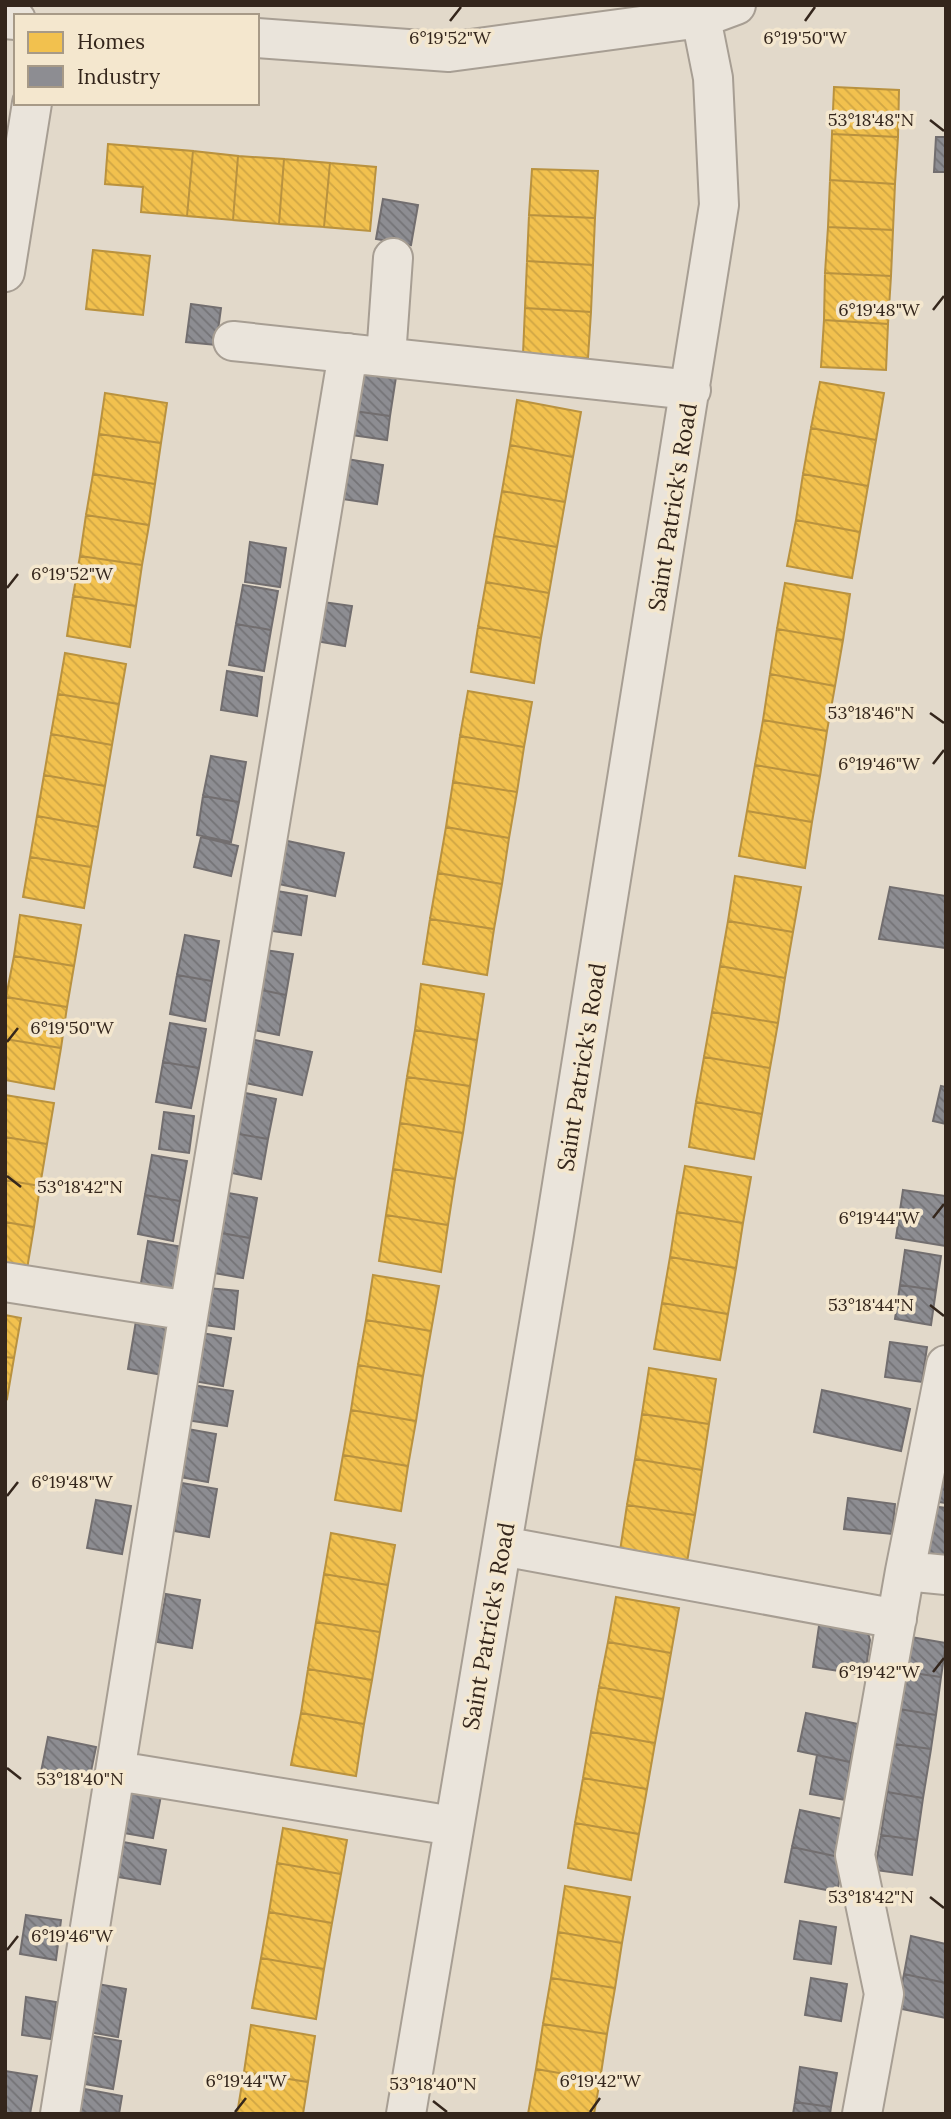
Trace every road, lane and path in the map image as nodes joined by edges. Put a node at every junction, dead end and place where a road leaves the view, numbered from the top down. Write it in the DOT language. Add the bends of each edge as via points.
graph roads {
  1 [pos="736,5"];
  2 [pos="701,18"];
  3 [pos="259,38"];
  4 [pos="32,105"];
  5 [pos="393,258"];
  6 [pos="5,272"];
  7 [pos="233,341"];
  8 [pos="348,353"];
  9 [pos="386,357"];
  10 [pos="691,390"];
  11 [pos="5,1282"];
  12 [pos="189,1311"];
  13 [pos="946,1365"];
  14 [pos="502,1546"];
  15 [pos="905,1572"];
  16 [pos="946,1575"];
  17 [pos="897,1619"];
  18 [pos="117,1771"];
  19 [pos="453,1826"];
  20 [pos="60,2114"];
  21 [pos="406,2114"];
  22 [pos="862,2114"];
  1 -- 2 [label="street"];
  2 -- 3 [label="street" via="449,52"];
  2 -- 10 [label="street, Saint Patrick's Road" via="713,78 719,205"];
  4 -- 6 [label="street"];
  5 -- 9 [label="street"];
  7 -- 8 [label="street"];
  8 -- 9 [label="street"];
  8 -- 12 [label="street"];
  9 -- 10 [label="street"];
  10 -- 14 [label="street, Saint Patrick's Road"];
  11 -- 12 [label="street"];
  12 -- 18 [label="street"];
  13 -- 15 [label="street"];
  14 -- 17 [label="street"];
  14 -- 19 [label="street, Saint Patrick's Road"];
  15 -- 16 [label="street"];
  15 -- 17 [label="street"];
  17 -- 22 [label="street" via="855,1855 884,1994"];
  18 -- 19 [label="street"];
  18 -- 20 [label="street"];
  19 -- 21 [label="street, Saint Patrick's Road"];
}
